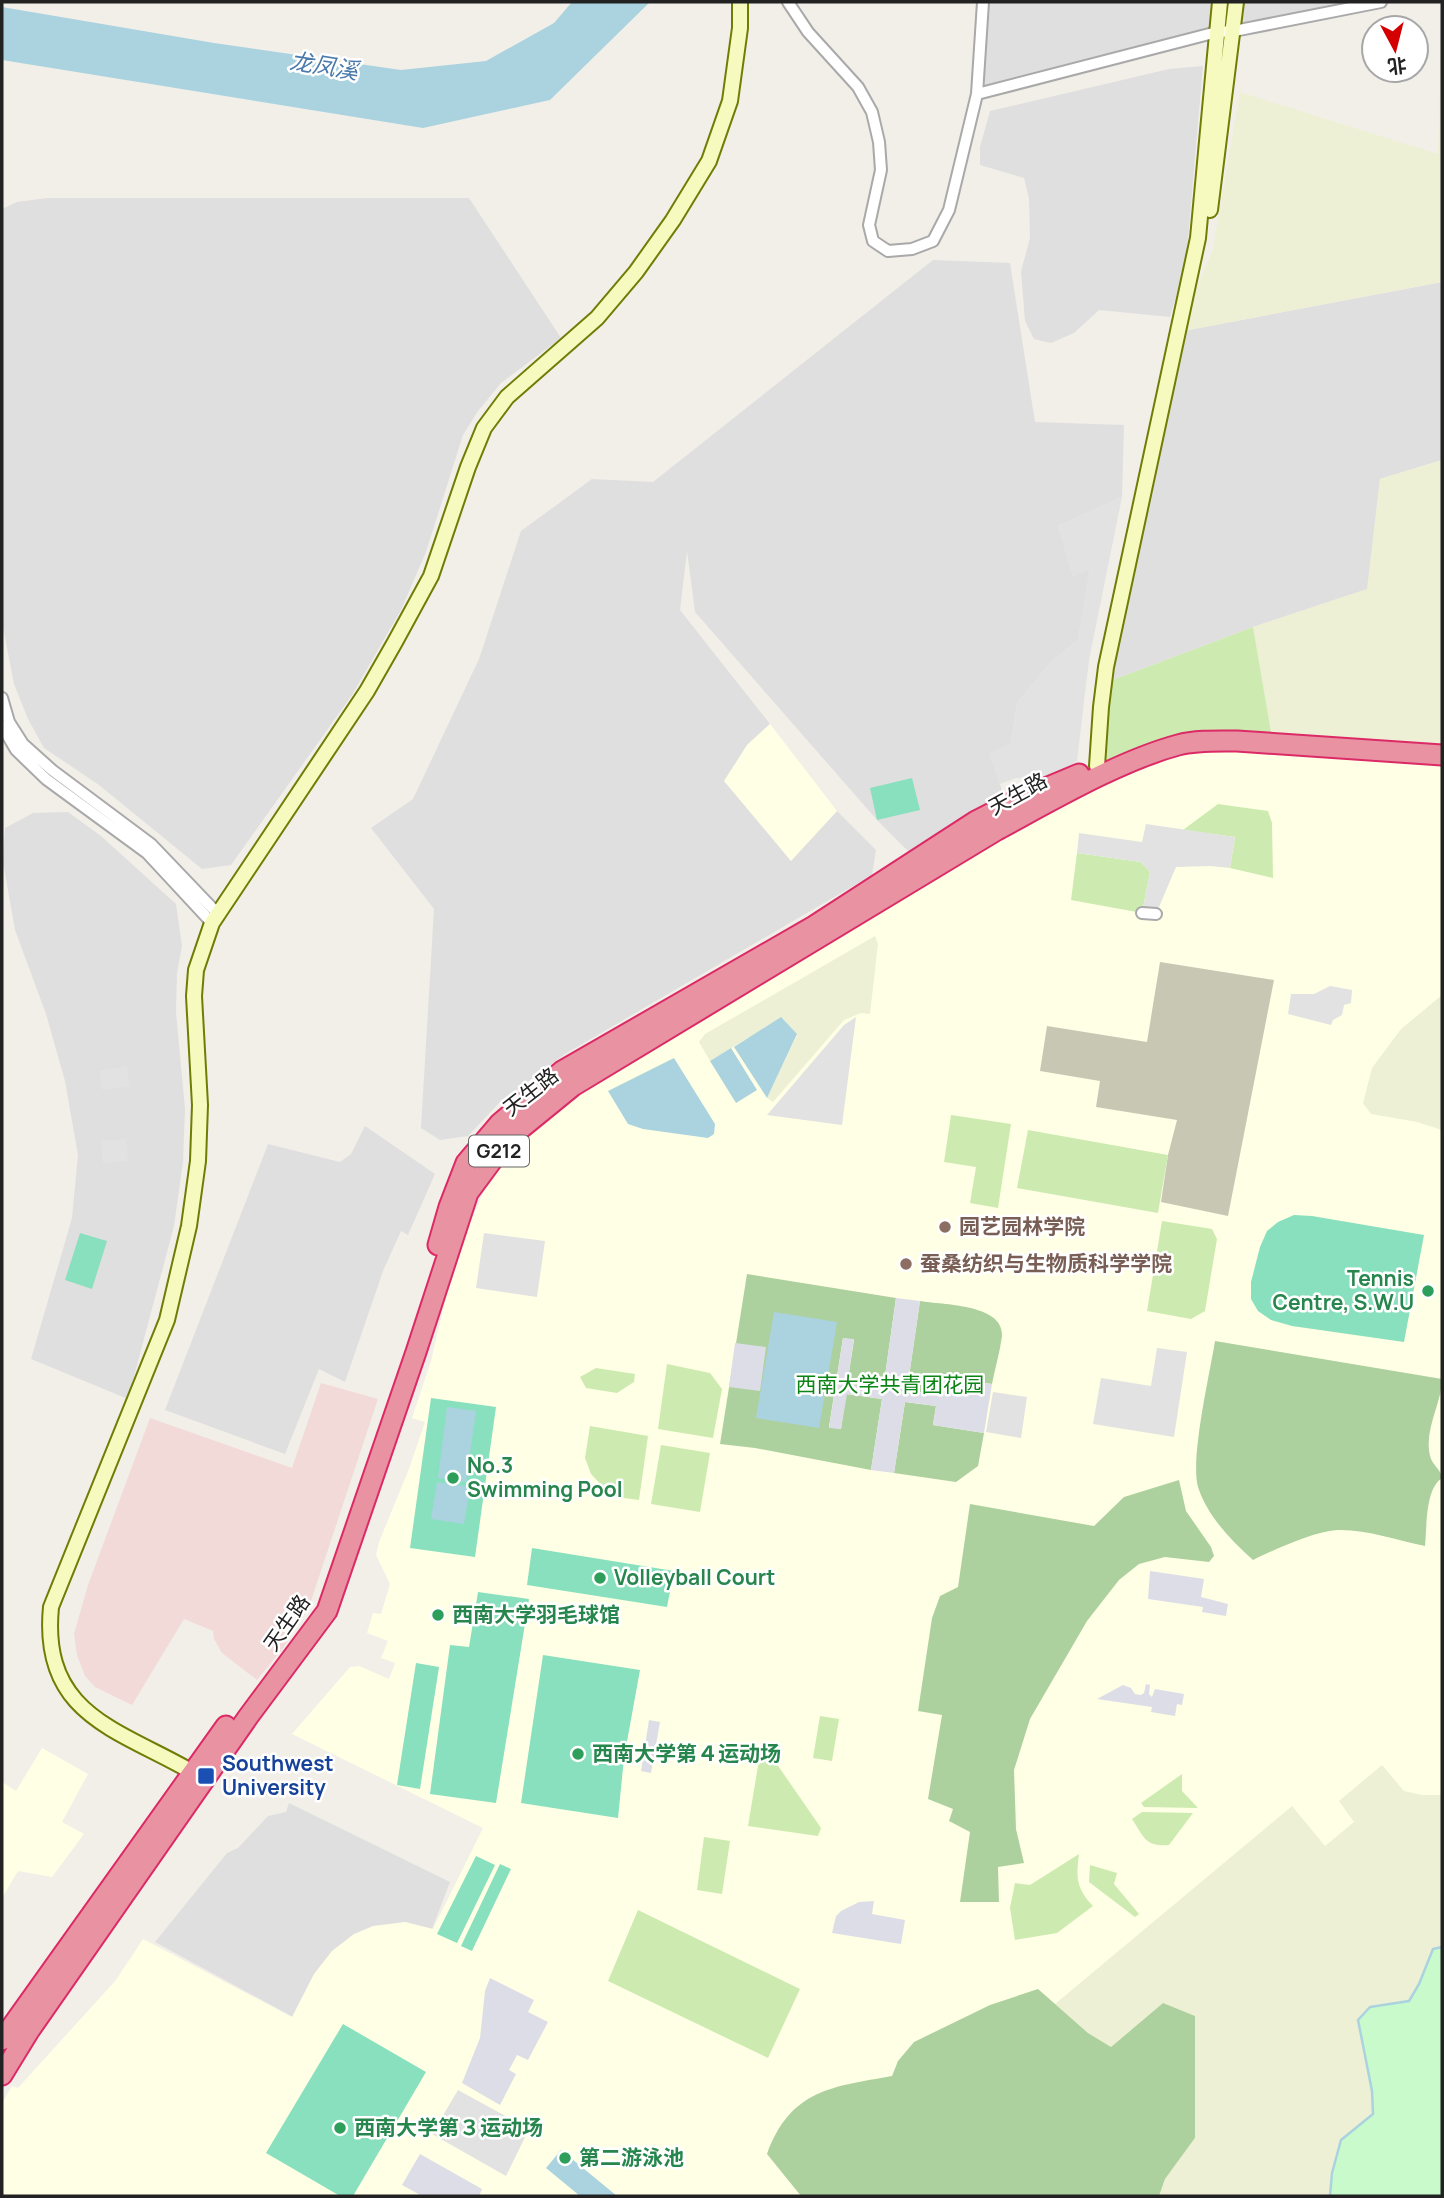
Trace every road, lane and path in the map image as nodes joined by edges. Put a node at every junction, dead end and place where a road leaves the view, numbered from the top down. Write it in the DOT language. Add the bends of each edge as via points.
graph roads {
  1 [pos="740,2"];
  2 [pos="788,2"];
  3 [pos="983,2"];
  4 [pos="1220,2"];
  5 [pos="1237,2"];
  6 [pos="1381,2"];
  7 [pos="1234,31"];
  8 [pos="1217,32"];
  9 [pos="977,94"];
  10 [pos="1174,354"];
  11 [pos="2,698"];
  12 [pos="2,726"];
  13 [pos="1442,744"];
  14 [pos="1442,755"];
  15 [pos="1097,766"];
  16 [pos="1142,912"];
  17 [pos="1157,914"];
  18 [pos="215,918"];
  19 [pos="199,1775"];
  20 [pos="2,2040"];
  21 [pos="2,2075"];
  1 -- 18 [label="street" via="730,101 709,161 673,220 597,318 507,397 484,428 431,576 396,642"];
  2 -- 9 [label="street" via="808,32 858,87 872,112 881,170 869,225 873,241 888,251 933,241 949,210"];
  3 -- 9 [label="street"];
  4 -- 8 [label="street"];
  5 -- 7 [label="street"];
  6 -- 7 [label="street"];
  7 -- 8 [label="street"];
  7 -- 10 [label="street" via="1207,236"];
  8 -- 9 [label="street"];
  8 -- 10 [label="street" via="1199,238"];
  10 -- 15 [label="street" via="1106,667"];
  11 -- 18 [label="street" via="9,722 23,744 151,844"];
  12 -- 18 [label="street" via="16,750 46,779 147,853"];
  13 -- 15 [label="highway, 天生路 / G212" via="1203,731 1177,735"];
  14 -- 19 [label="highway, 天生路 / G212" via="1237,741 1180,744 1157,752 1063,795 877,902 573,1086 508,1139 468,1193 327,1611"];
  15 -- 19 [label="highway, 天生路 / G212" via="976,821 814,926 562,1071 500,1123 466,1163 449,1207 406,1350 315,1608"];
  16 -- 17 [label="street"];
  18 -- 19 [label="street" via="197,970 194,996 198,1160 178,1276 167,1320 51,1607 49,1629 60,1677 88,1714"];
  19 -- 20 [label="highway, 天生路 / G212"];
  19 -- 21 [label="highway, 天生路 / G212"];
}
